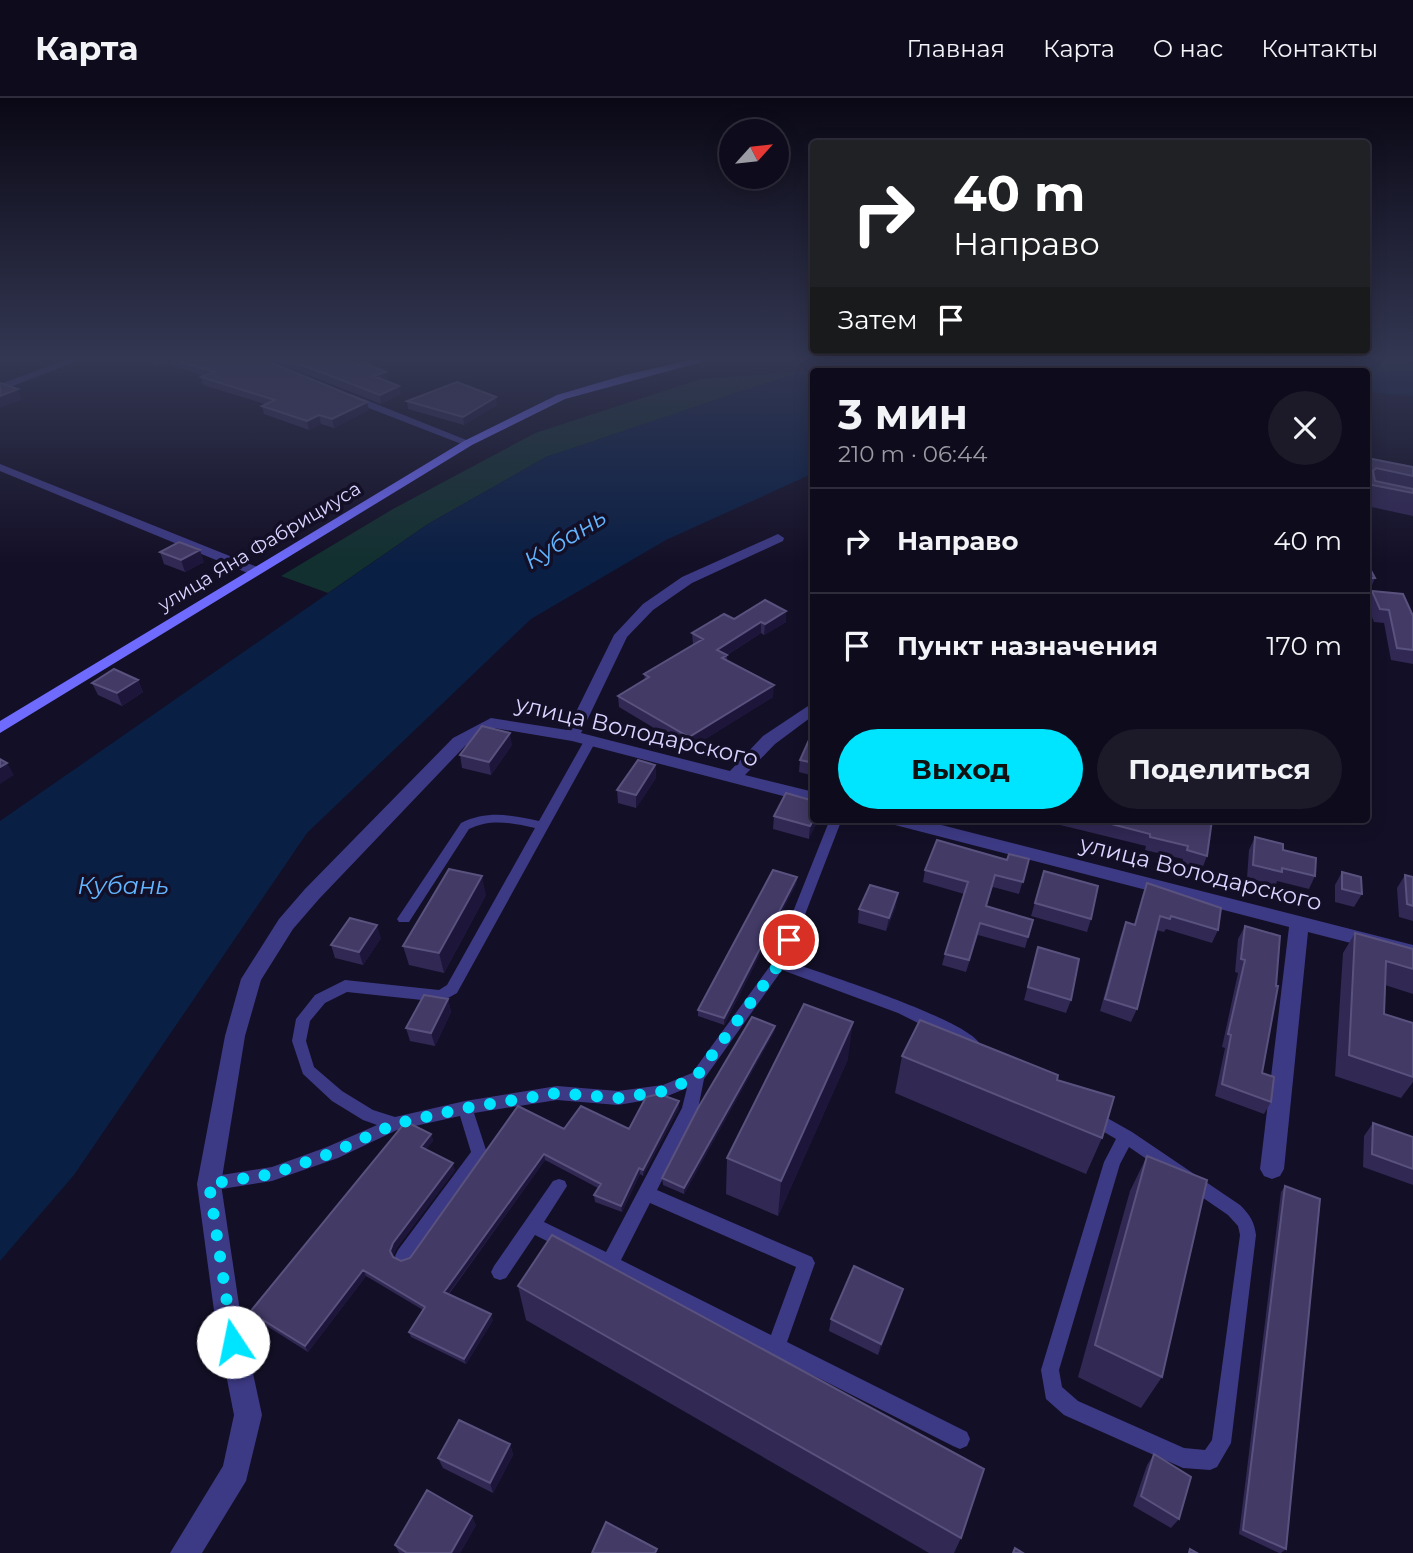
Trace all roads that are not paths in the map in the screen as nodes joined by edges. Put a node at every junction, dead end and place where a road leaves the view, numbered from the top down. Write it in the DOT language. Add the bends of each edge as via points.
graph roads {
  1 [pos="429,428"];
  2 [pos="499,428"];
  3 [pos="468,443"];
  4 [pos="1,468"];
  5 [pos="778,538"];
  6 [pos="255,571"];
  7 [pos="810,710"];
  8 [pos="0,728"];
  9 [pos="572,736"];
  10 [pos="590,741"];
  11 [pos="734,778"];
  12 [pos="810,797"];
  13 [pos="834,823"];
  14 [pos="910,823"];
  15 [pos="543,826"];
  16 [pos="404,919"];
  17 [pos="1298,923"];
  18 [pos="1413,953"];
  19 [pos="779,964"];
  20 [pos="991,1054"];
  21 [pos="696,1077"];
  22 [pos="465,1108"];
  23 [pos="1081,1109"];
  24 [pos="395,1124"];
  25 [pos="1126,1137"];
  26 [pos="1272,1170"];
  27 [pos="209,1184"];
  28 [pos="559,1186"];
  29 [pos="646,1193"];
  30 [pos="533,1224"];
  31 [pos="404,1256"];
  32 [pos="610,1263"];
  33 [pos="499,1272"];
  34 [pos="776,1347"];
  35 [pos="960,1439"];
  36 [pos="185,1553"];
  1 -- 3 [label="street"];
  2 -- 3 [label="street, улица Яна Фабрициуса"];
  3 -- 6 [label="street, улица Яна Фабрициуса"];
  4 -- 6 [label="street"];
  5 -- 9 [label="street" via="687,580 648,607 621,635"];
  6 -- 8 [label="street, улица Яна Фабрициуса"];
  7 -- 11 [label="street" via="769,740"];
  9 -- 10 [label="street, улица Володарского"];
  9 -- 27 [label="street, улица Володарского" via="491,723 459,741 286,925 251,979 235,1036"];
  10 -- 11 [label="street, улица Володарского"];
  10 -- 15 [label="lane"];
  11 -- 12 [label="street, улица Володарского"];
  13 -- 19 [label="lane"];
  14 -- 17 [label="street, улица Володарского"];
  15 -- 16 [label="lane" via="495,816 465,826"];
  15 -- 24 [label="lane" via="452,989 441,996 423,996 345,986 320,999 303,1019 299,1041 308,1070 347,1102"];
  17 -- 18 [label="street, улица Володарского"];
  17 -- 26 [label="street"];
  19 -- 20 [label="lane" via="946,1027"];
  19 -- 21 [label="lane"];
  21 -- 22 [label="lane" via="665,1091 618,1098 557,1093"];
  21 -- 29 [label="lane" via="690,1109"];
  22 -- 24 [label="lane"];
  22 -- 31 [label="lane" via="479,1153"];
  23 -- 25 [label="lane"];
  24 -- 27 [label="lane" via="272,1174"];
  25 -- 25 [label="lane" via="1112,1162 1050,1370 1053,1392 1071,1408 1183,1458 1210,1460 1221,1443 1248,1235 1245,1222"];
  27 -- 36 [label="street" via="228,1318 248,1415 236,1471"];
  28 -- 30 [label="lane"];
  29 -- 32 [label="lane"];
  29 -- 34 [label="lane" via="806,1263"];
  30 -- 32 [label="lane"];
  30 -- 33 [label="lane"];
  32 -- 34 [label="lane"];
  34 -- 35 [label="lane"];
}
